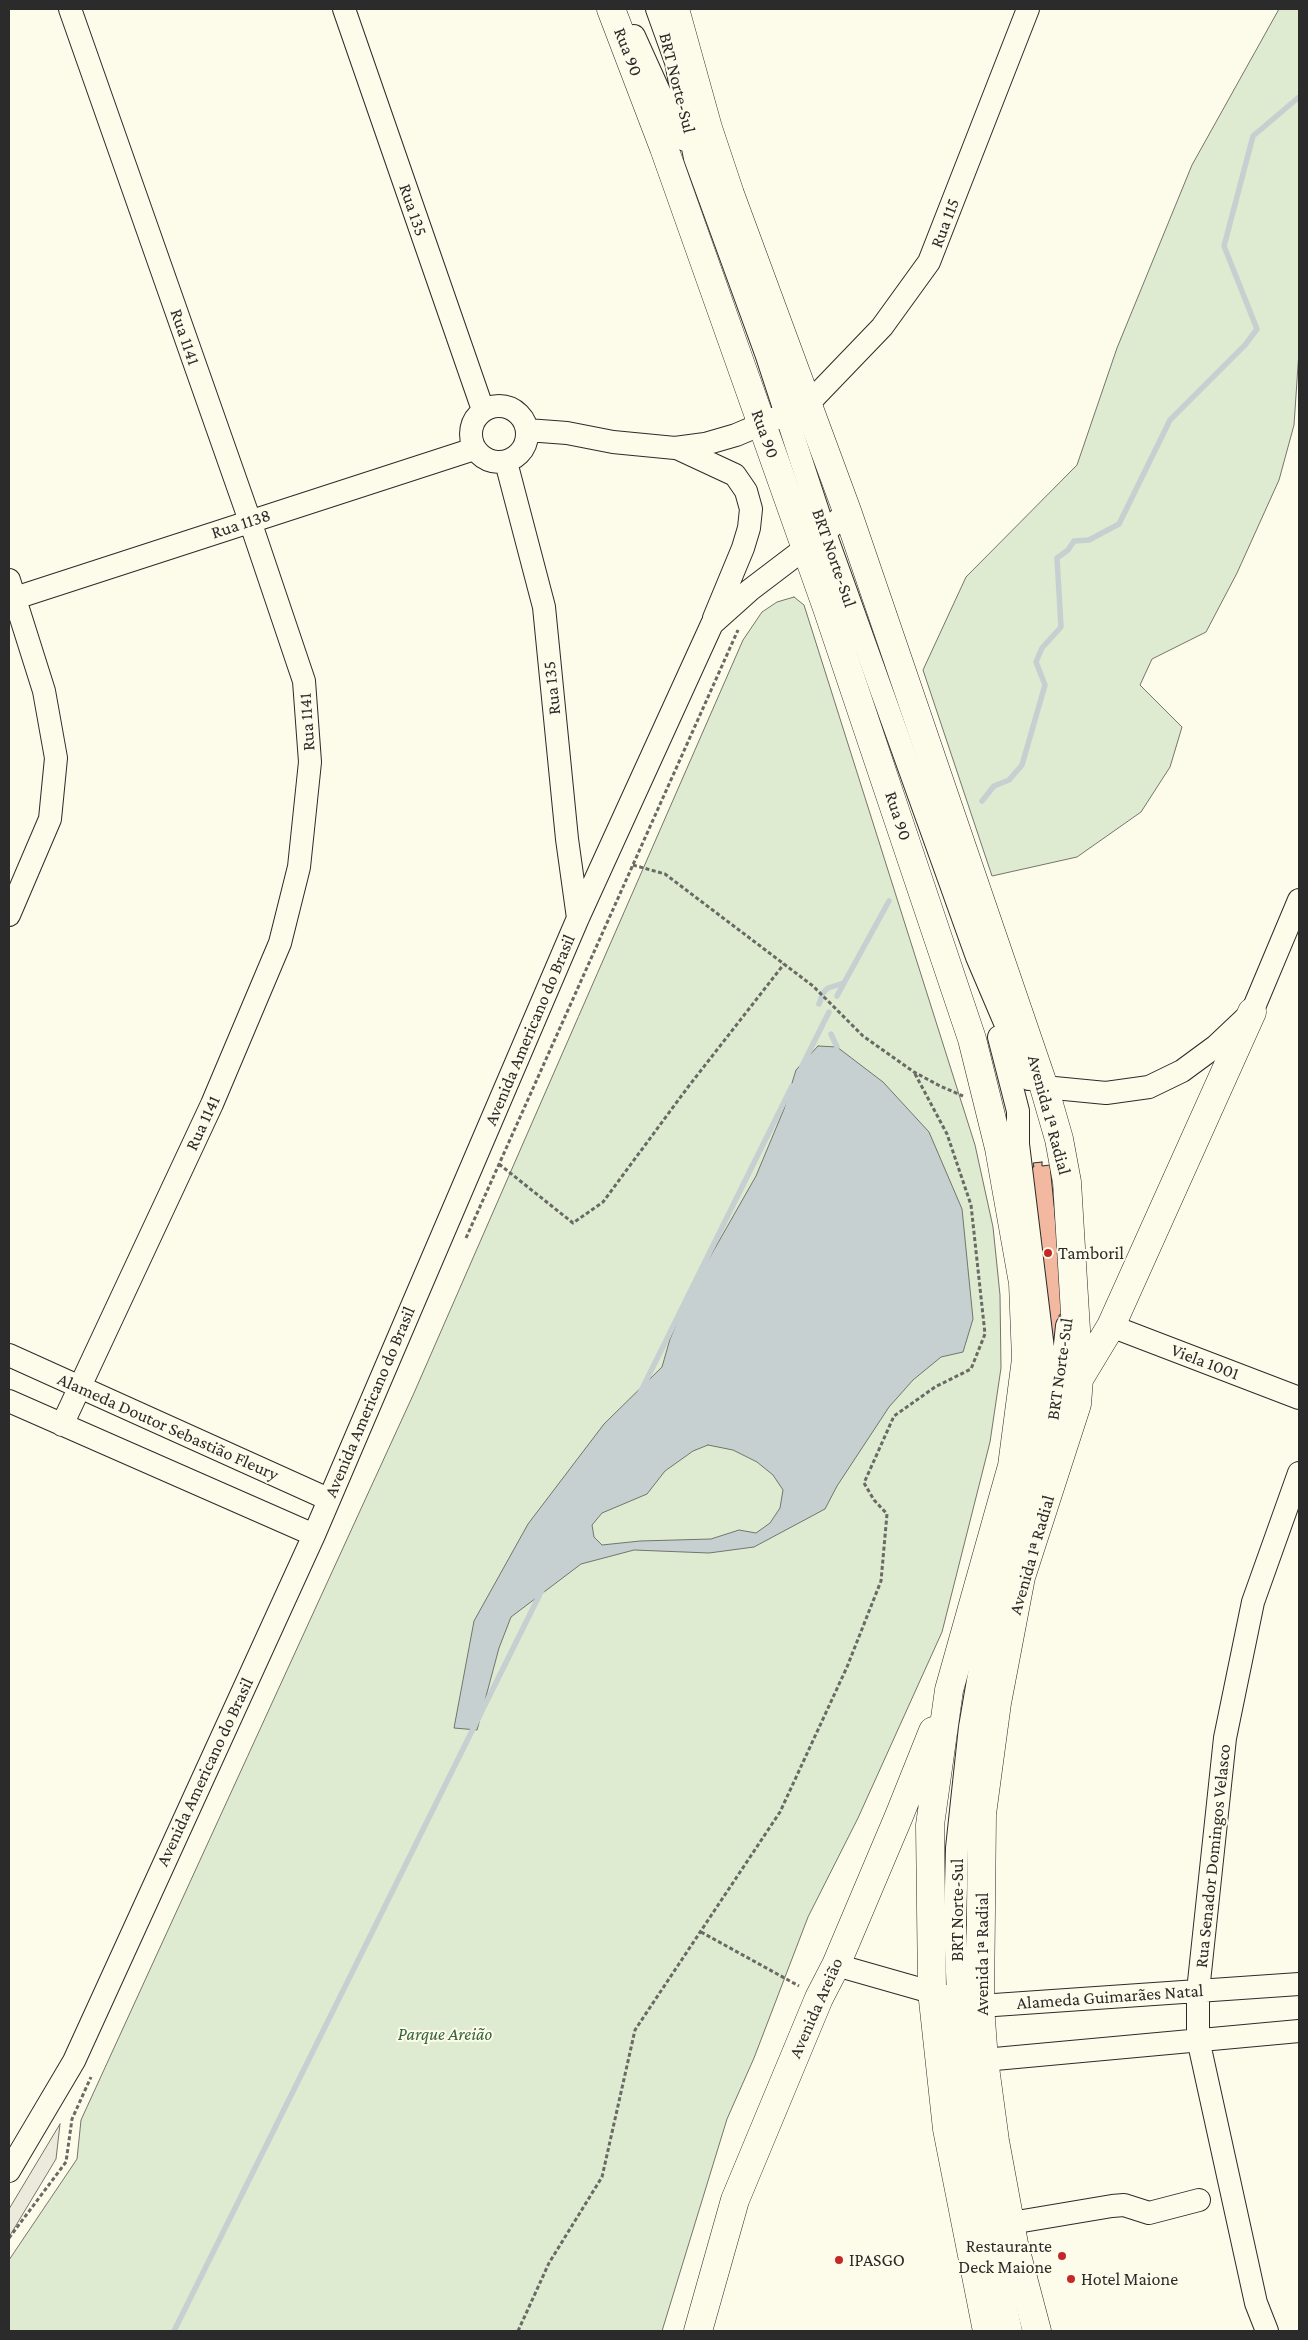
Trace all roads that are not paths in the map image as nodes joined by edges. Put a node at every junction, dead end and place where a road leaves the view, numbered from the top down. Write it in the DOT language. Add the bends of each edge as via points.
graph roads {
  1 [pos="70,9"];
  2 [pos="344,9"];
  3 [pos="611,9"];
  4 [pos="625,9"];
  5 [pos="657,9"];
  6 [pos="675,9"];
  7 [pos="1028,9"];
  8 [pos="695,158"];
  9 [pos="483,410"];
  10 [pos="785,416"];
  11 [pos="528,430"];
  12 [pos="675,448"];
  13 [pos="474,449"];
  14 [pos="506,462"];
  15 [pos="847,511"];
  16 [pos="250,521"];
  17 [pos="815,541"];
  18 [pos="11,593"];
  19 [pos="712,624"];
  20 [pos="954,822"];
  21 [pos="913,860"];
  22 [pos="1299,900"];
  23 [pos="9,915"];
  24 [pos="578,918"];
  25 [pos="977,957"];
  26 [pos="1252,1012"];
  27 [pos="1044,1086"];
  28 [pos="1111,1326"];
  29 [pos="9,1355"];
  30 [pos="1080,1378"];
  31 [pos="80,1387"];
  32 [pos="1299,1398"];
  33 [pos="9,1401"];
  34 [pos="62,1424"];
  35 [pos="1299,1472"];
  36 [pos="1026,1491"];
  37 [pos="328,1499"];
  38 [pos="314,1535"];
  39 [pos="949,1690"];
  40 [pos="836,1965"];
  41 [pos="1299,1984"];
  42 [pos="1198,1992"];
  43 [pos="957,1999"];
  44 [pos="1299,2031"];
  45 [pos="1198,2039"];
  46 [pos="984,2060"];
  47 [pos="9,2171"];
  48 [pos="1199,2200"];
  49 [pos="1011,2223"];
  50 [pos="698,2331"];
  51 [pos="987,2331"];
  52 [pos="1011,2331"];
  53 [pos="1037,2331"];
  54 [pos="1267,2331"];
  1 -- 16 [label="street, Rua 1141"];
  2 -- 9 [label="street, Rua 135"];
  3 -- 10 [label="main road, Rua 90" via="664,148"];
  4 -- 8 [label="street, BRT Norte-Sul" via="667,109"];
  5 -- 8 [label="street, BRT Norte-Sul" via="676,62"];
  6 -- 10 [label="main road, Rua 90" via="727,185"];
  7 -- 10 [label="street, Rua 115" via="929,262 882,327"];
  8 -- 10 [label="street, BRT Norte-Sul"];
  9 -- 11 [label="street" via="495,406 508,407 518,412"];
  9 -- 13 [label="street" via="470,430"];
  10 -- 12 [label="street" via="705,444"];
  10 -- 15 [label="main road, Rua 90"];
  10 -- 17 [label="main road, Rua 90"];
  11 -- 12 [label="street"];
  11 -- 14 [label="street" via="522,451"];
  12 -- 19 [label="street, Avenida Americano do Brasil" via="735,475 746,491 751,509 749,528"];
  13 -- 14 [label="street" via="481,457 497,463"];
  13 -- 16 [label="street, Rua 1138"];
  14 -- 24 [label="street, Rua 135" via="544,607"];
  15 -- 17 [label="street, Avenida Americano do Brasil"];
  15 -- 20 [label="main road, Rua 90"];
  16 -- 18 [label="street, Rua 1138"];
  16 -- 31 [label="street, Rua 1141" via="304,681 310,762 299,867 280,944 212,1104"];
  17 -- 19 [label="street, Avenida Americano do Brasil" via="750,590"];
  17 -- 21 [label="main road, Rua 90"];
  17 -- 25 [label="street, BRT Norte-Sul"];
  18 -- 23 [label="street" via="44,691 56,758 50,819"];
  19 -- 24 [label="street, Avenida Americano do Brasil"];
  20 -- 27 [label="main road, Avenida 1ª Radial"];
  21 -- 39 [label="main road, Avenida 1ª Radial" via="975,1048 999,1148 1022,1283 1026,1359 1012,1466"];
  22 -- 26 [label="street"];
  24 -- 37 [label="street, Avenida Americano do Brasil"];
  25 -- 36 [label="street, BRT Norte-Sul" via="1018,1110 1018,1144 1044,1357"];
  25 -- 36 [label="street, BRT Norte-Sul" via="1035,1093 1055,1161 1068,1317 1059,1401 1048,1446"];
  26 -- 27 [label="street" via="1182,1072 1149,1087 1106,1093"];
  26 -- 28 [label="main road"];
  27 -- 30 [label="main road, Avenida 1ª Radial" via="1067,1182"];
  28 -- 30 [label="main road"];
  28 -- 32 [label="street, Viela 1001"];
  29 -- 31 [label="street, Alameda Doutor Sebastião Fleury"];
  30 -- 43 [label="main road, Avenida 1ª Radial" via="1077,1404 1021,1578 997,1703"];
  31 -- 34 [label="street, Rua 1141"];
  31 -- 37 [label="street, Alameda Doutor Sebastião Fleury"];
  33 -- 34 [label="street"];
  34 -- 38 [label="street"];
  35 -- 42 [label="street, Rua Senador Domingos Velasco" via="1253,1602 1225,1738"];
  36 -- 43 [label="street, BRT Norte-Sul" via="988,1622 970,1727 957,1848"];
  37 -- 38 [label="street, Avenida Americano do Brasil"];
  38 -- 47 [label="street, Avenida Americano do Brasil" via="74,2061"];
  39 -- 40 [label="main road, Avenida Areião"];
  39 -- 43 [label="main road, Avenida 1ª Radial" via="930,1825"];
  40 -- 43 [label="street, Alameda Guimarães Natal"];
  40 -- 50 [label="main road, Avenida Areião" via="819,1998 735,2200"];
  41 -- 42 [label="street, Alameda Guimarães Natal"];
  42 -- 43 [label="street, Alameda Guimarães Natal"];
  42 -- 45 [label="street, Rua Senador Domingos Velasco"];
  43 -- 46 [label="main road, Avenida 1ª Radial"];
  43 -- 51 [label="main road, Avenida 1ª Radial" via="947,2129"];
  43 -- 52 [label="street, BRT Norte-Sul" via="969,2125"];
  44 -- 45 [label="street"];
  45 -- 46 [label="street"];
  45 -- 54 [label="street, Rua Senador Domingos Velasco" via="1256,2303"];
  46 -- 49 [label="main road, Avenida 1ª Radial"];
  48 -- 49 [label="street" via="1149,2213 1124,2205"];
  49 -- 53 [label="main road, Avenida 1ª Radial"];
}
